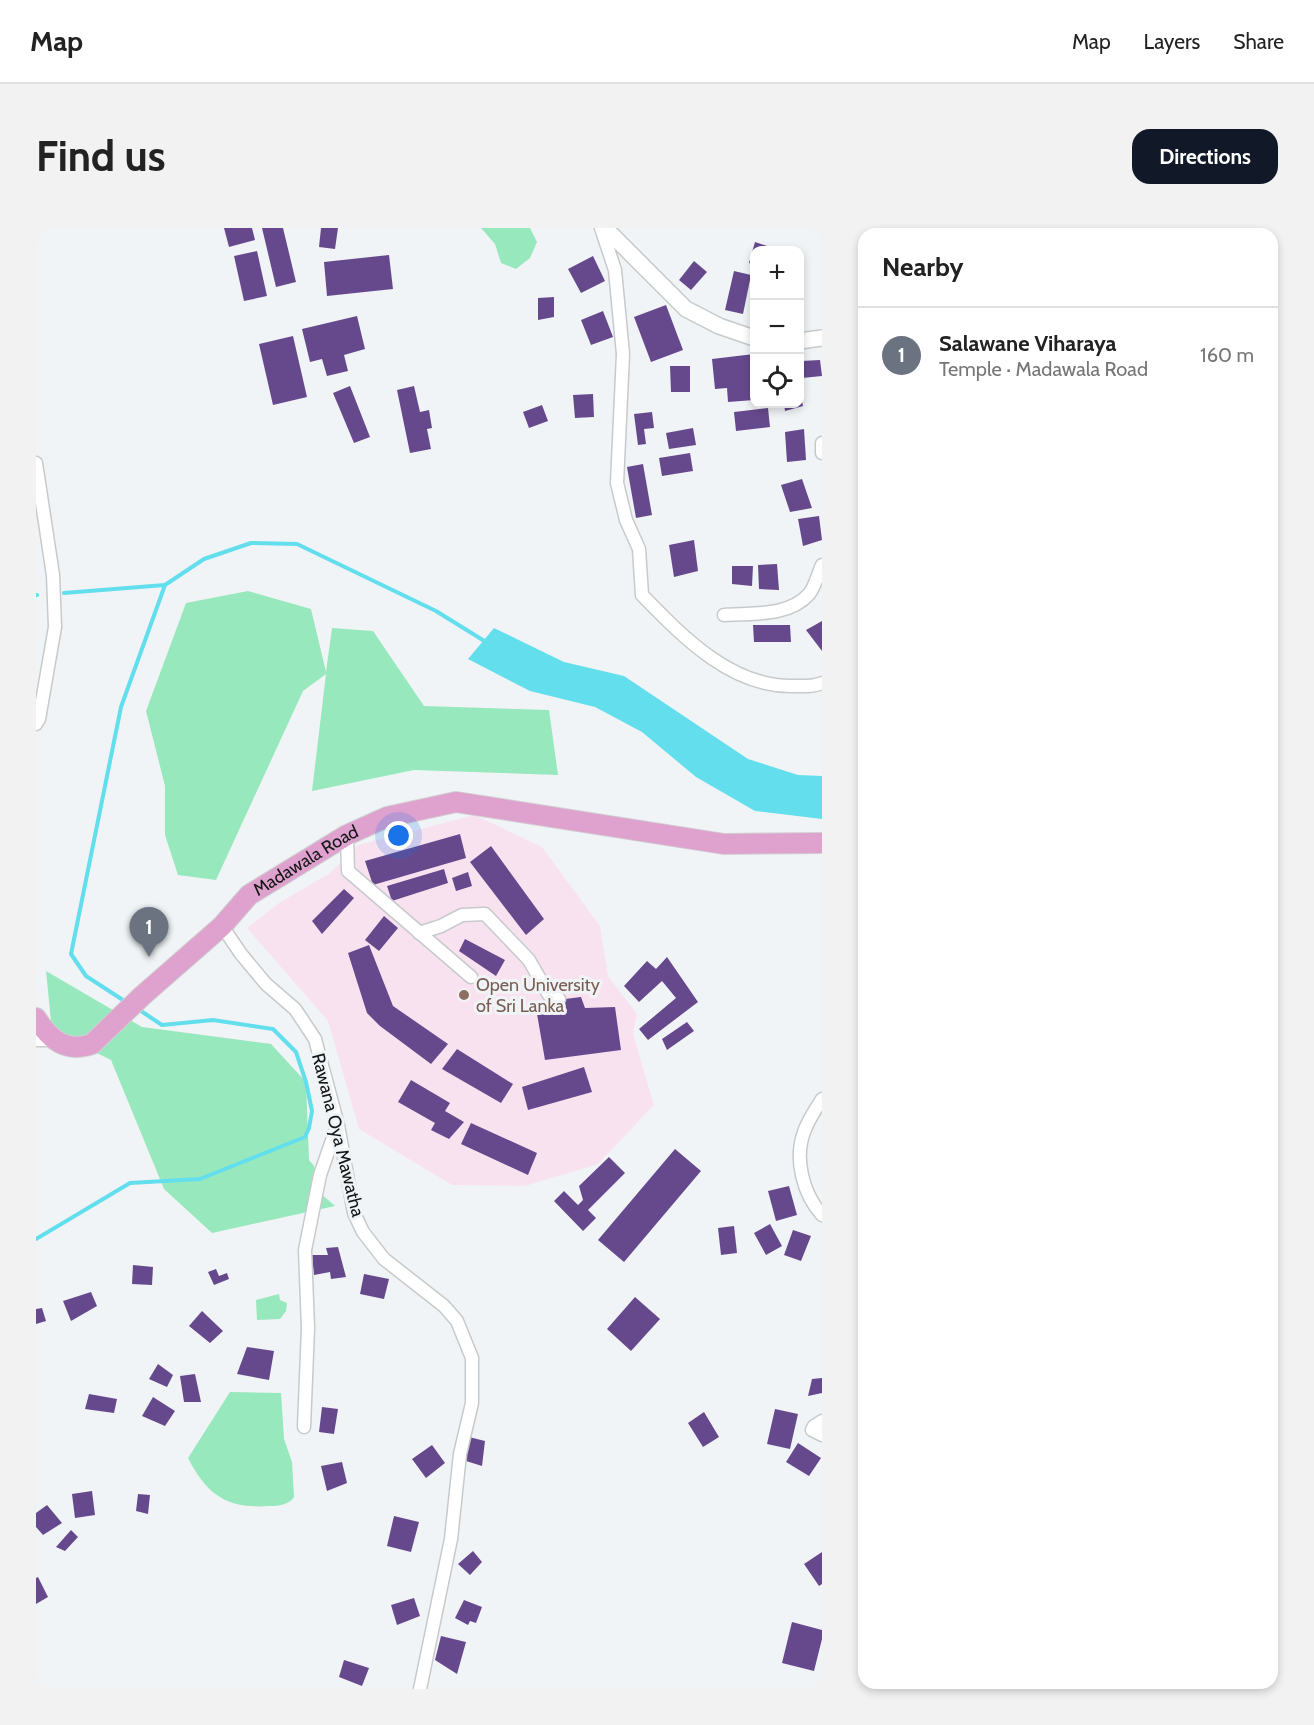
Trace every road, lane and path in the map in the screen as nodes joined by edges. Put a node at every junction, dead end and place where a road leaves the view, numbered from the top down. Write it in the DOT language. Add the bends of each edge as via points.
graph roads {
  1 [pos="603,228"];
  2 [pos="750,337"];
  3 [pos="822,338"];
  4 [pos="804,340"];
  5 [pos="822,443"];
  6 [pos="822,453"];
  7 [pos="36,463"];
  8 [pos="822,565"];
  9 [pos="724,615"];
  10 [pos="822,683"];
  11 [pos="36,724"];
  12 [pos="347,835"];
  13 [pos="822,843"];
  14 [pos="222,927"];
  15 [pos="419,933"];
  16 [pos="471,977"];
  17 [pos="559,999"];
  18 [pos="36,1018"];
  19 [pos="45,1040"];
  20 [pos="822,1098"];
  21 [pos="338,1125"];
  22 [pos="822,1215"];
  23 [pos="822,1421"];
  24 [pos="304,1427"];
  25 [pos="822,1435"];
  26 [pos="420,1689"];
  1 -- 2 [label="street" via="686,309"];
  1 -- 10 [label="street" via="615,270 623,354 617,483 626,520 639,549 642,596 725,668 785,686"];
  3 -- 4 [label="street"];
  5 -- 6 [label="street"];
  7 -- 11 [label="street" via="53,575 55,627"];
  8 -- 9 [label="street" via="810,593 801,602 777,612"];
  12 -- 13 [label="main road, Madawala Road" via="387,817 456,802 724,844"];
  12 -- 14 [label="main road, Madawala Road" via="249,895"];
  12 -- 15 [label="street" via="348,871"];
  14 -- 19 [label="main road, Madawala Road" via="92,1044 70,1047"];
  14 -- 21 [label="street, Rawana Oya Mawatha" via="266,984 295,1009 315,1039"];
  15 -- 16 [label="street"];
  15 -- 17 [label="street" via="462,915 485,914 529,960 549,995"];
  18 -- 19 [label="main road, Madawala Road"];
  20 -- 22 [label="street" via="803,1132 799,1165 811,1203"];
  21 -- 24 [label="street" via="320,1175 305,1250 308,1328"];
  21 -- 26 [label="street, Rawana Oya Mawatha" via="354,1214 363,1232 384,1259 444,1306 457,1321 472,1358 472,1403"];
  23 -- 25 [label="street" via="812,1430"];
}
